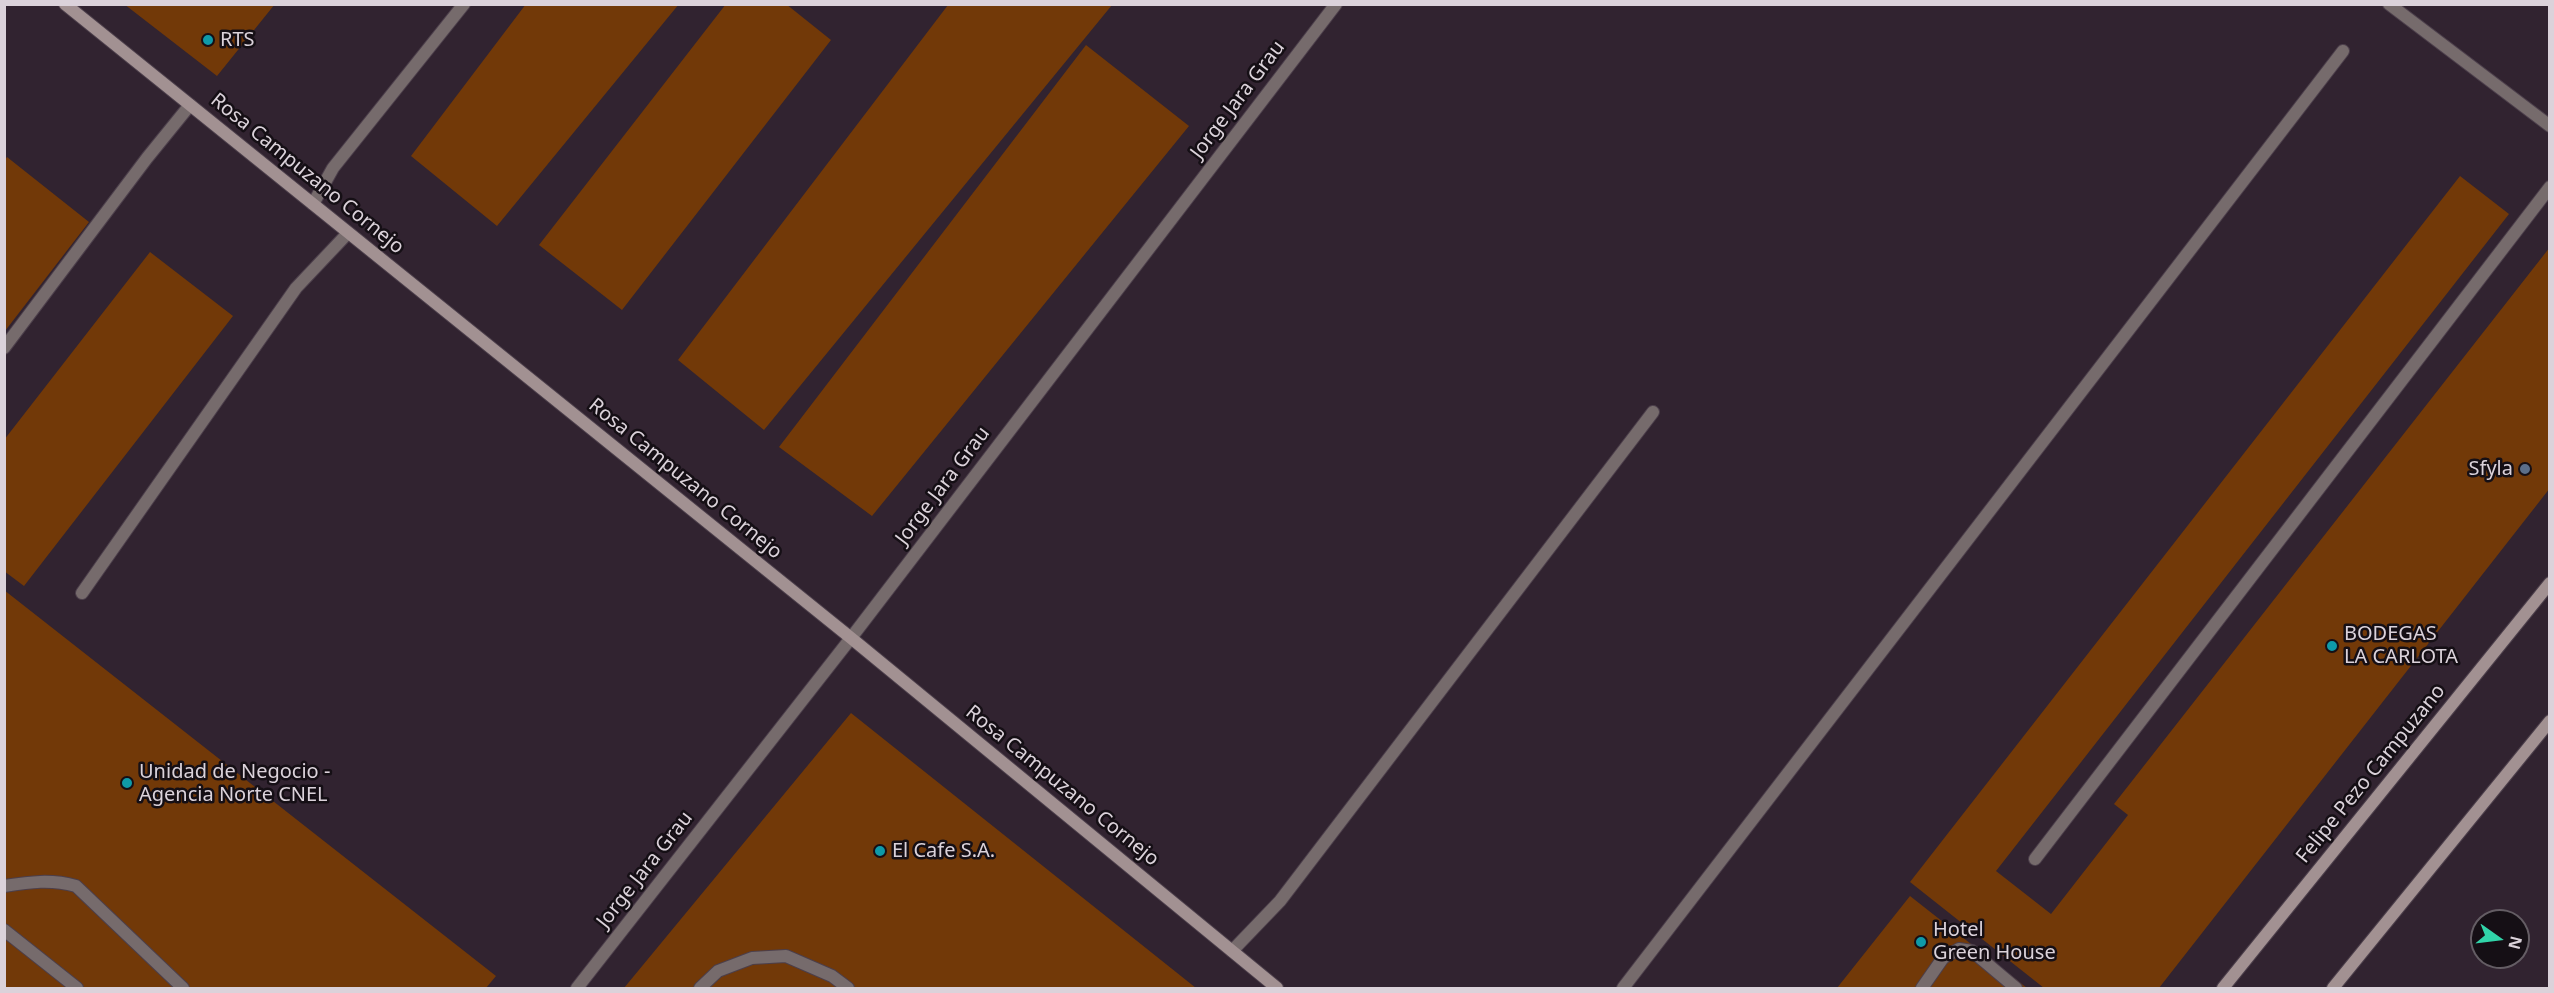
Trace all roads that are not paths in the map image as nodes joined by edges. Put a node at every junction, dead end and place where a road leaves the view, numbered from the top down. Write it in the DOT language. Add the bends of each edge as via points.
graph roads {
  1 [pos="65,4"];
  2 [pos="464,4"];
  3 [pos="1336,4"];
  4 [pos="2389,4"];
  5 [pos="2343,51"];
  6 [pos="190,105"];
  7 [pos="2550,126"];
  8 [pos="2550,187"];
  9 [pos="313,204"];
  10 [pos="348,233"];
  11 [pos="4,348"];
  12 [pos="1653,412"];
  13 [pos="2550,583"];
  14 [pos="82,593"];
  15 [pos="851,639"];
  16 [pos="2550,721"];
  17 [pos="2035,859"];
  18 [pos="4,886"];
  19 [pos="4,930"];
  20 [pos="1232,951"];
  21 [pos="77,988"];
  22 [pos="183,988"];
  23 [pos="577,988"];
  24 [pos="700,988"];
  25 [pos="848,988"];
  26 [pos="1277,988"];
  27 [pos="1623,988"];
  28 [pos="1922,988"];
  29 [pos="2016,988"];
  30 [pos="2223,988"];
  31 [pos="2333,988"];
  1 -- 6 [label="street, Rosa Campuzano Cornejo"];
  2 -- 9 [label="street" via="333,168"];
  3 -- 15 [label="street, Jorge Jara Grau"];
  4 -- 7 [label="street"];
  5 -- 27 [label="street"];
  6 -- 9 [label="street, Rosa Campuzano Cornejo"];
  6 -- 11 [label="street"];
  8 -- 17 [label="street"];
  9 -- 10 [label="street, Rosa Campuzano Cornejo"];
  10 -- 14 [label="street" via="296,288"];
  10 -- 15 [label="street, Rosa Campuzano Cornejo"];
  12 -- 20 [label="street" via="1280,901"];
  13 -- 30 [label="street, Felipe Pezo Campuzano"];
  15 -- 20 [label="street, Rosa Campuzano Cornejo"];
  15 -- 23 [label="street, Jorge Jara Grau"];
  16 -- 31 [label="street"];
  18 -- 22 [label="street" via="38,881 76,886"];
  19 -- 21 [label="street"];
  20 -- 26 [label="street, Rosa Campuzano Cornejo"];
  24 -- 25 [label="street" via="718,971 753,958 786,956 832,976"];
  28 -- 29 [label="street" via="1943,958 1959,949 1972,951"];
}
